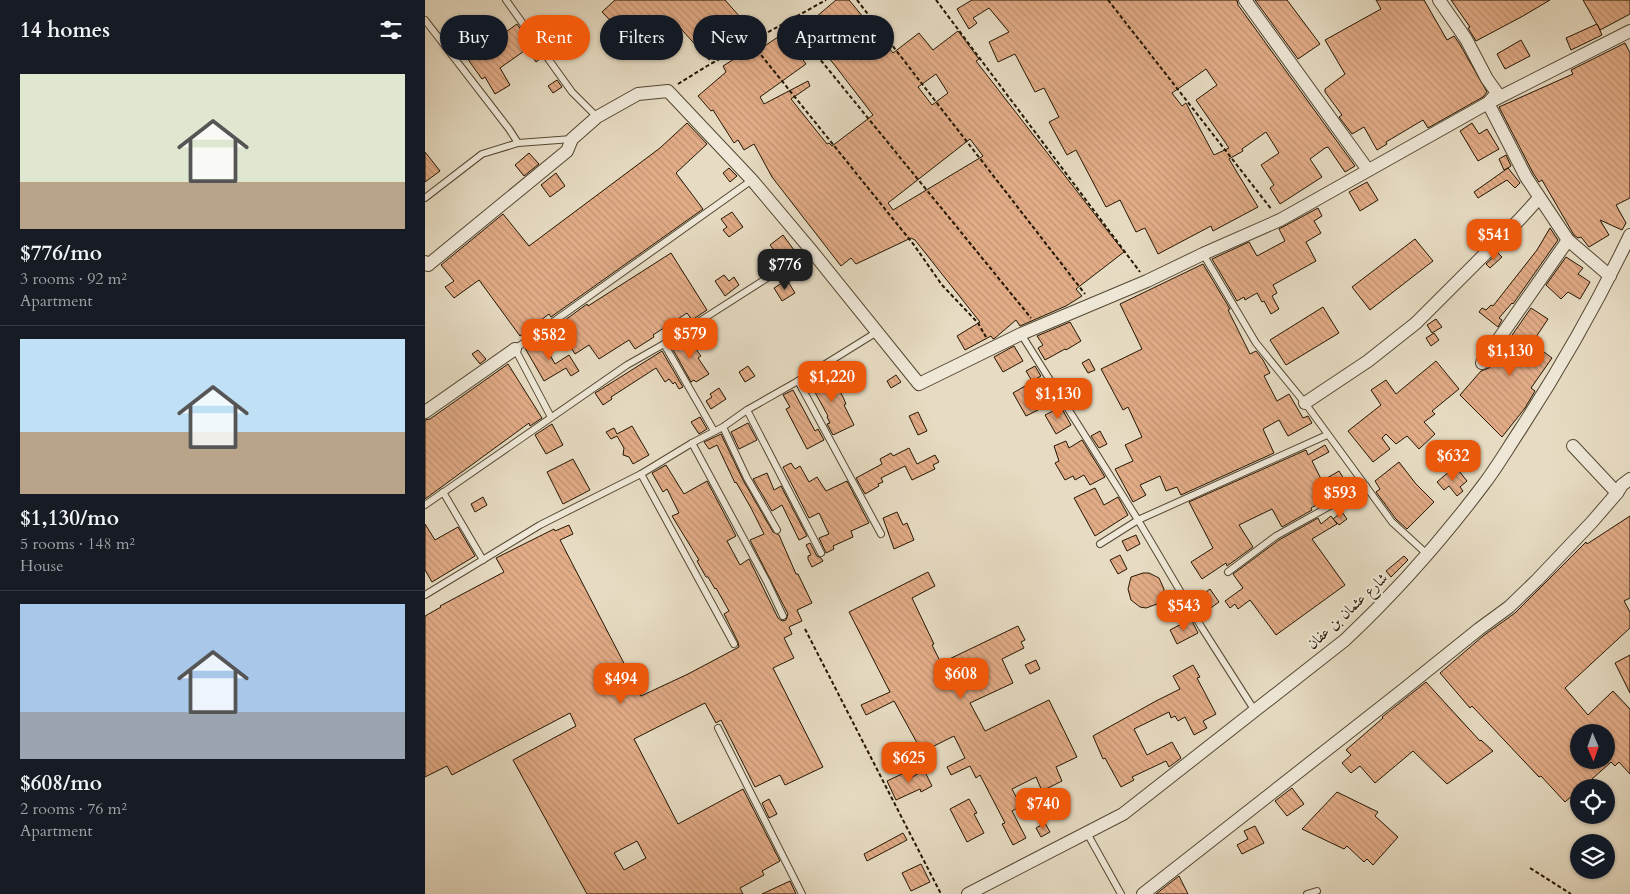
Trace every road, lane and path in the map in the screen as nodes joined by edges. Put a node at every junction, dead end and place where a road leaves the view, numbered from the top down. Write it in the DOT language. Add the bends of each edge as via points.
graph roads {
  1 [pos="506,0"];
  2 [pos="826,0"];
  3 [pos="857,0"];
  4 [pos="936,0"];
  5 [pos="1108,0"];
  6 [pos="1245,0"];
  7 [pos="1439,0"];
  8 [pos="798,15"];
  9 [pos="425,20"];
  10 [pos="1630,31"];
  11 [pos="718,60"];
  12 [pos="765,60"];
  13 [pos="820,60"];
  14 [pos="667,91"];
  15 [pos="1488,104"];
  16 [pos="597,117"];
  17 [pos="572,139"];
  18 [pos="518,143"];
  19 [pos="1369,170"];
  20 [pos="752,180"];
  21 [pos="425,198"];
  22 [pos="1539,198"];
  23 [pos="1280,220"];
  24 [pos="1630,235"];
  25 [pos="1568,240"];
  26 [pos="811,250"];
  27 [pos="1203,254"];
  28 [pos="425,262"];
  29 [pos="1610,276"];
  30 [pos="1147,281"];
  31 [pos="1093,304"];
  32 [pos="1038,328"];
  33 [pos="877,332"];
  34 [pos="1021,334"];
  35 [pos="664,344"];
  36 [pos="992,348"];
  37 [pos="515,349"];
  38 [pos="1482,363"];
  39 [pos="798,381"];
  40 [pos="1305,403"];
  41 [pos="747,410"];
  42 [pos="425,412"];
  43 [pos="551,417"];
  44 [pos="723,427"];
  45 [pos="714,431"];
  46 [pos="1327,435"];
  47 [pos="692,443"];
  48 [pos="1573,446"];
  49 [pos="641,474"];
  50 [pos="1630,479"];
  51 [pos="1366,486"];
  52 [pos="443,492"];
  53 [pos="1617,493"];
  54 [pos="425,504"];
  55 [pos="1139,520"];
  56 [pos="777,530"];
  57 [pos="881,534"];
  58 [pos="1100,544"];
  59 [pos="821,553"];
  60 [pos="1428,555"];
  61 [pos="483,560"];
  62 [pos="1228,572"];
  63 [pos="425,595"];
  64 [pos="783,616"];
  65 [pos="805,629"];
  66 [pos="734,644"];
  67 [pos="1256,711"];
  68 [pos="718,728"];
  69 [pos="1087,833"];
  70 [pos="1530,868"];
  71 [pos="1317,891"];
  72 [pos="803,894"];
  73 [pos="941,894"];
  74 [pos="968,894"];
  75 [pos="1121,894"];
  76 [pos="1143,894"];
  77 [pos="1307,894"];
  78 [pos="1571,894"];
  1 -- 16 [label="lane" via="572,92"];
  2 -- 8 [label="path"];
  3 -- 31 [label="path"];
  4 -- 30 [label="path"];
  5 -- 23 [label="path"];
  6 -- 19 [label="street"];
  7 -- 15 [label="street" via="1467,39 1497,93"];
  9 -- 18 [label="lane"];
  10 -- 15 [label="street"];
  11 -- 14 [label="path"];
  12 -- 36 [label="path" via="914,245 942,285 978,322"];
  13 -- 32 [label="path"];
  14 -- 16 [label="street" via="638,94"];
  14 -- 20 [label="street"];
  15 -- 19 [label="street"];
  15 -- 22 [label="street"];
  16 -- 17 [label="street"];
  17 -- 18 [label="lane"];
  17 -- 28 [label="street" via="567,151 428,265"];
  18 -- 21 [label="lane" via="482,154"];
  19 -- 23 [label="street"];
  20 -- 26 [label="street"];
  20 -- 37 [label="lane"];
  22 -- 25 [label="street"];
  22 -- 40 [label="street" via="1416,324"];
  23 -- 27 [label="street"];
  24 -- 29 [label="street, شارع عثمان بن عفان"];
  25 -- 29 [label="street"];
  25 -- 38 [label="street"];
  26 -- 33 [label="street"];
  26 -- 35 [label="lane"];
  27 -- 30 [label="street"];
  27 -- 40 [label="lane" via="1256,343"];
  29 -- 60 [label="street, شارع عثمان بن عفان" via="1552,381 1486,482"];
  30 -- 31 [label="street"];
  31 -- 32 [label="street"];
  32 -- 34 [label="street"];
  33 -- 36 [label="street" via="919,384"];
  33 -- 39 [label="lane"];
  34 -- 36 [label="street"];
  34 -- 55 [label="lane"];
  35 -- 43 [label="lane"];
  35 -- 45 [label="lane"];
  37 -- 42 [label="street"];
  37 -- 43 [label="lane"];
  39 -- 41 [label="lane"];
  39 -- 57 [label="lane"];
  40 -- 46 [label="lane"];
  41 -- 44 [label="lane"];
  41 -- 59 [label="lane"];
  43 -- 52 [label="lane"];
  44 -- 45 [label="lane"];
  44 -- 56 [label="lane"];
  45 -- 47 [label="lane"];
  46 -- 51 [label="lane"];
  46 -- 55 [label="lane"];
  47 -- 49 [label="lane"];
  47 -- 64 [label="lane"];
  48 -- 53 [label="street"];
  49 -- 61 [label="lane" via="540,525"];
  49 -- 66 [label="lane"];
  50 -- 53 [label="street"];
  51 -- 60 [label="lane" via="1392,522"];
  51 -- 62 [label="lane" via="1276,536"];
  52 -- 54 [label="lane"];
  52 -- 61 [label="lane"];
  53 -- 76 [label="street" via="1509,607"];
  55 -- 58 [label="lane"];
  55 -- 67 [label="lane" via="1201,628"];
  60 -- 67 [label="street, شارع عثمان بن عفان" via="1345,640"];
  61 -- 63 [label="lane"];
  65 -- 73 [label="path"];
  67 -- 69 [label="street, شارع عثمان بن عفان" via="1123,814"];
  68 -- 72 [label="lane"];
  69 -- 74 [label="street, شارع عثمان بن عفان"];
  69 -- 75 [label="lane"];
  70 -- 78 [label="path"];
  71 -- 77 [label="lane"];
}
